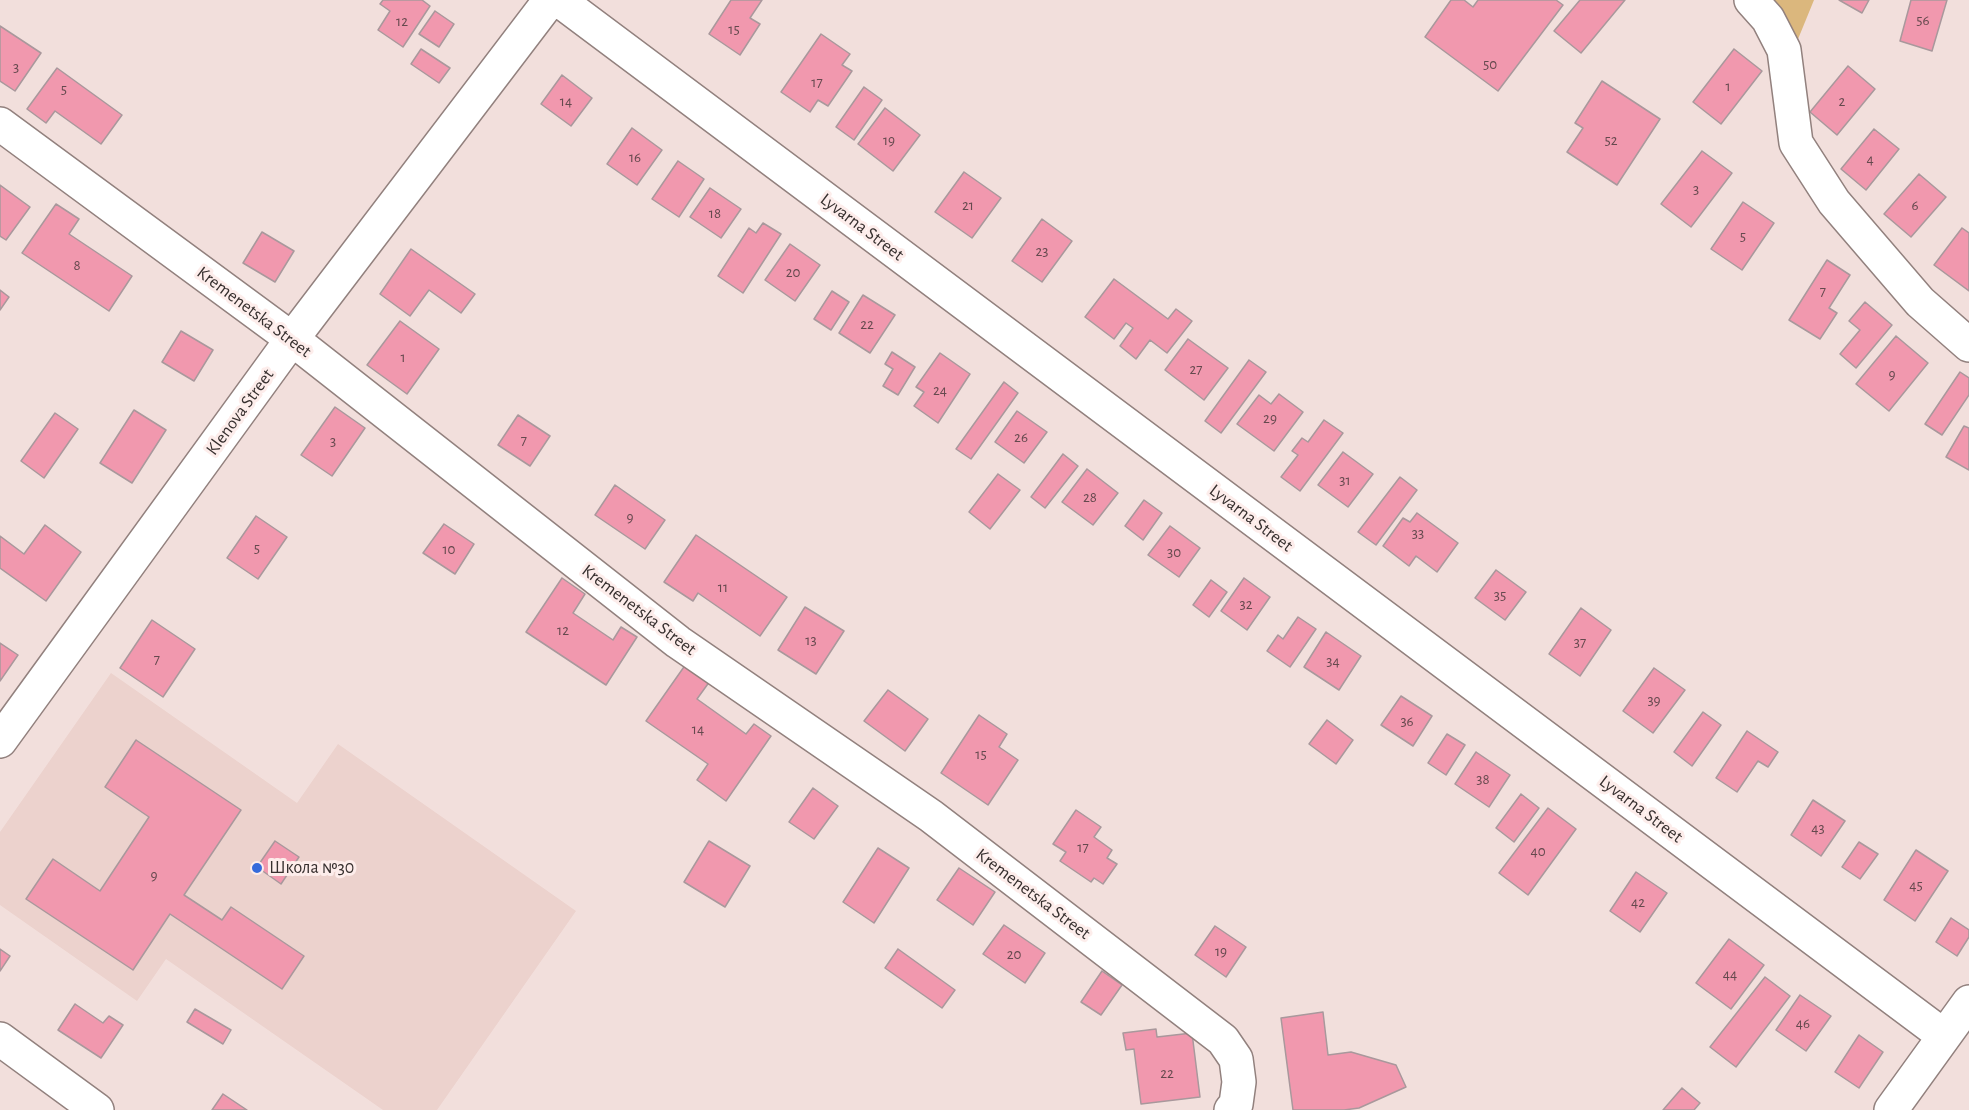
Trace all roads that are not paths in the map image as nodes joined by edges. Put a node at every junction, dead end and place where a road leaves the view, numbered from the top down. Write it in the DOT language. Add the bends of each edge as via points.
graph roads {
  1 [pos="550,0"];
  2 [pos="559,0"];
  3 [pos="1751,0"];
  4 [pos="0,124"];
  5 [pos="292,339"];
  6 [pos="1969,345"];
  7 [pos="0,741"];
  8 [pos="1969,1002"];
  9 [pos="1944,1036"];
  10 [pos="0,1039"];
  11 [pos="97,1110"];
  12 [pos="1231,1110"];
  13 [pos="1891,1110"];
  1 -- 5 [label="street, Klenova Street"];
  2 -- 9 [label="street, Lyvarna Street"];
  3 -- 6 [label="street" via="1768,19 1784,50 1796,143 1834,202 1920,302"];
  4 -- 5 [label="street, Kremenetska Street"];
  5 -- 7 [label="street, Klenova Street"];
  5 -- 12 [label="street, Kremenetska Street" via="678,642 931,816 1223,1040 1236,1059 1239,1082 1236,1104"];
  8 -- 9 [label="street"];
  9 -- 13 [label="street"];
  10 -- 11 [label="street"];
}
